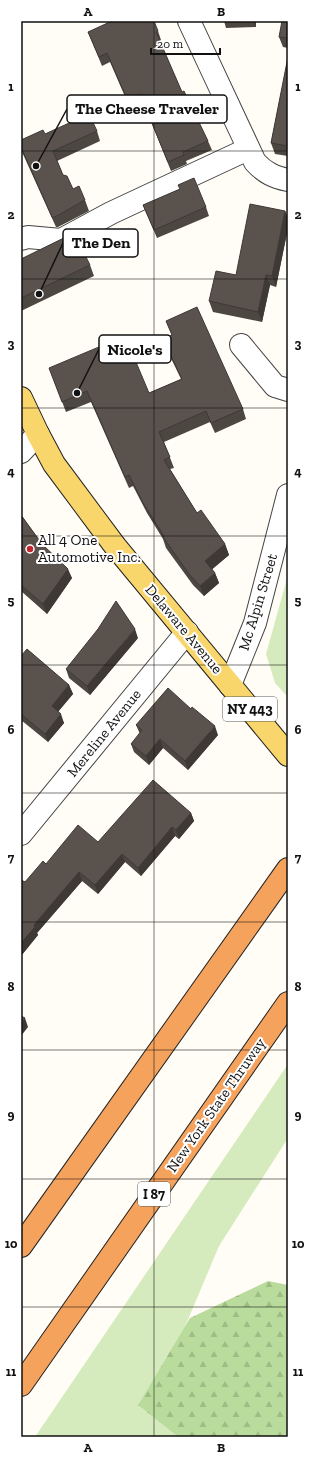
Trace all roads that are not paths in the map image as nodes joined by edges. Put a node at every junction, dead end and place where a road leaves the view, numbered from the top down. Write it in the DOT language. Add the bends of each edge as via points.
graph roads {
  1 [pos="189,21"];
  2 [pos="248,149"];
  3 [pos="288,180"];
  4 [pos="21,239"];
  5 [pos="241,345"];
  6 [pos="288,390"];
  7 [pos="21,398"];
  8 [pos="38,434"];
  9 [pos="21,452"];
  10 [pos="288,495"];
  11 [pos="187,632"];
  12 [pos="230,685"];
  13 [pos="288,755"];
  14 [pos="21,834"];
  15 [pos="288,869"];
  16 [pos="288,1002"];
  17 [pos="21,1246"];
  18 [pos="21,1385"];
  1 -- 2 [label="street"];
  2 -- 3 [label="street" via="263,171"];
  2 -- 4 [label="street" via="111,213 61,240 28,237"];
  5 -- 6 [label="street" via="275,386"];
  7 -- 8 [label="main road, Delaware Avenue / NY 443"];
  8 -- 9 [label="street"];
  8 -- 11 [label="main road, Delaware Avenue / NY 443" via="54,464 115,546"];
  10 -- 12 [label="street, Mc Alpin Street" via="255,623"];
  11 -- 12 [label="main road, Delaware Avenue / NY 443"];
  11 -- 14 [label="street, Mereline Avenue"];
  12 -- 13 [label="main road, Delaware Avenue / NY 443"];
  15 -- 17 [label="highway"];
  16 -- 18 [label="highway, New York State Thruway / I 87"];
}
